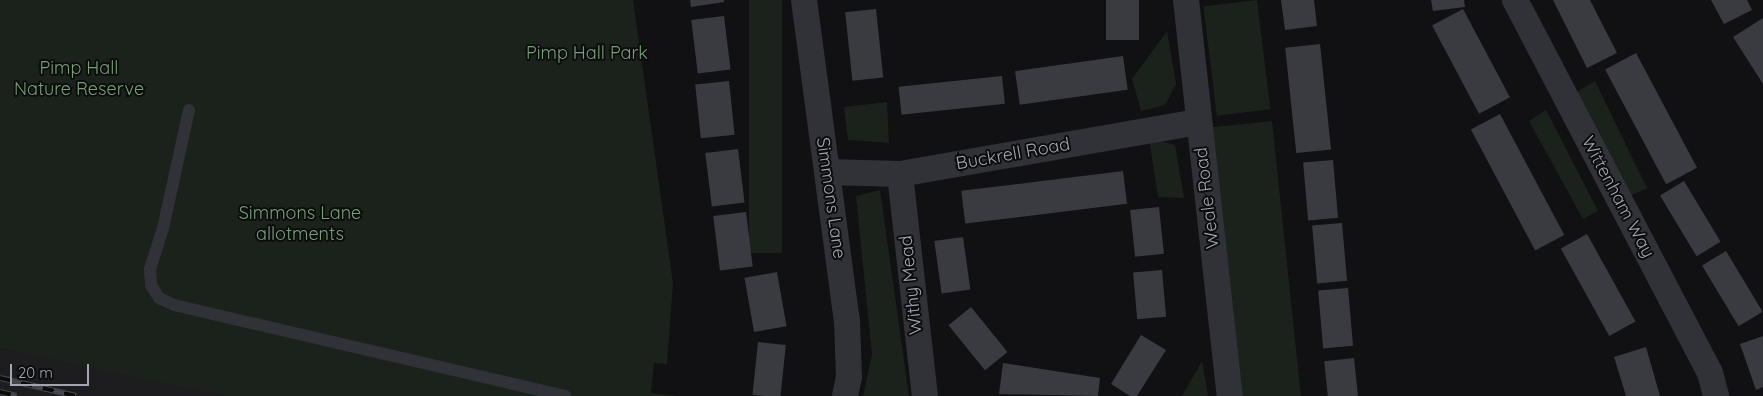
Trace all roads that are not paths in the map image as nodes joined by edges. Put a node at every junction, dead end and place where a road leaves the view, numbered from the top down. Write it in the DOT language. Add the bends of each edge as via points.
graph roads {
  1 [pos="804,0"];
  2 [pos="1186,0"];
  3 [pos="1515,0"];
  4 [pos="189,110"];
  5 [pos="1198,122"];
  6 [pos="827,172"];
  7 [pos="900,174"];
  8 [pos="566,396"];
  9 [pos="845,396"];
  10 [pos="925,396"];
  11 [pos="1230,396"];
  12 [pos="1716,396"];
  1 -- 6 [label="street, Simmons Lane"];
  2 -- 5 [label="street, Weale Road"];
  3 -- 12 [label="street, Wittenham Way" via="1710,373"];
  4 -- 8 [label="lane" via="163,228 150,269 151,285 158,298 174,305"];
  5 -- 7 [label="street, Buckrell Road"];
  5 -- 11 [label="street, Weale Road"];
  6 -- 7 [label="street, Buckrell Road"];
  6 -- 9 [label="street, Simmons Lane" via="847,321 849,377"];
  7 -- 10 [label="street, Withy Mead"];
}
